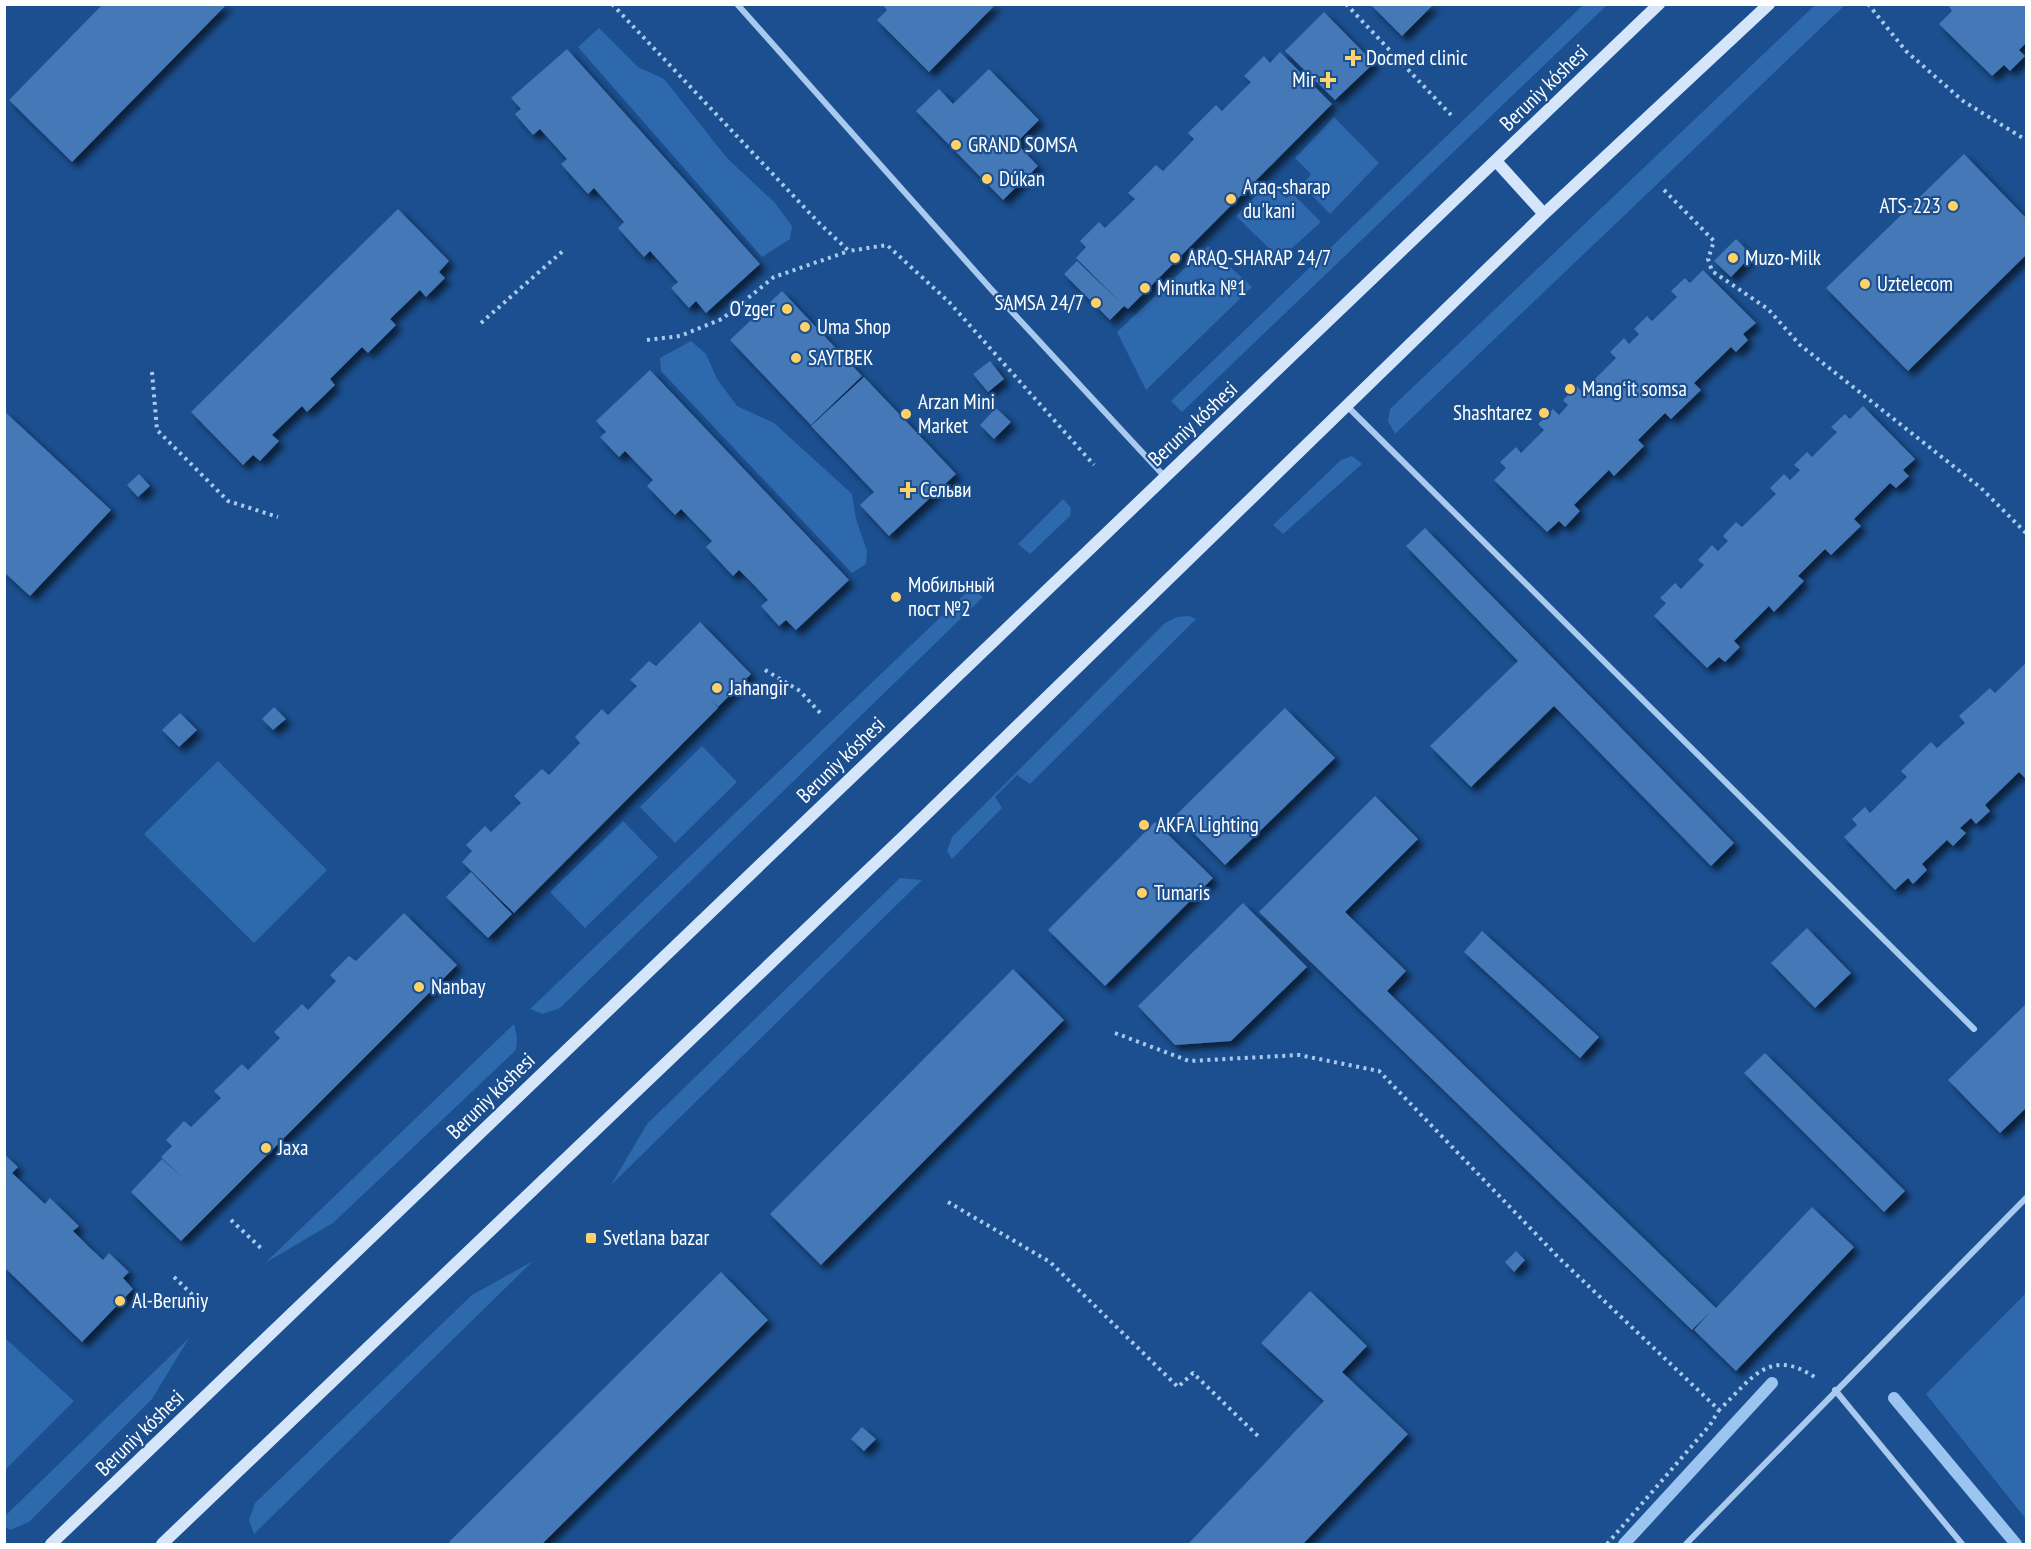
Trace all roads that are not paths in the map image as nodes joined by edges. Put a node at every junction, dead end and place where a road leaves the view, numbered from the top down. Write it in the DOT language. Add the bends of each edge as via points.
graph roads {
  1 [pos="737,4"];
  2 [pos="1659,4"];
  3 [pos="1769,4"];
  4 [pos="1496,161"];
  5 [pos="1544,214"];
  6 [pos="1347,406"];
  7 [pos="1165,477"];
  8 [pos="1974,1029"];
  9 [pos="2026,1198"];
  10 [pos="1835,1390"];
  11 [pos="51,1545"];
  12 [pos="162,1545"];
  13 [pos="1686,1545"];
  14 [pos="1962,1545"];
  1 -- 7 [label="street"];
  2 -- 4 [label="main road, Beruniy kóshesi"];
  3 -- 5 [label="main road"];
  4 -- 5 [label="main road"];
  4 -- 7 [label="main road, Beruniy kóshesi"];
  5 -- 6 [label="main road"];
  6 -- 8 [label="street"];
  6 -- 12 [label="main road" via="623,1107"];
  7 -- 11 [label="main road, Beruniy kóshesi"];
  9 -- 10 [label="street"];
  10 -- 13 [label="street"];
  10 -- 14 [label="street"];
}
